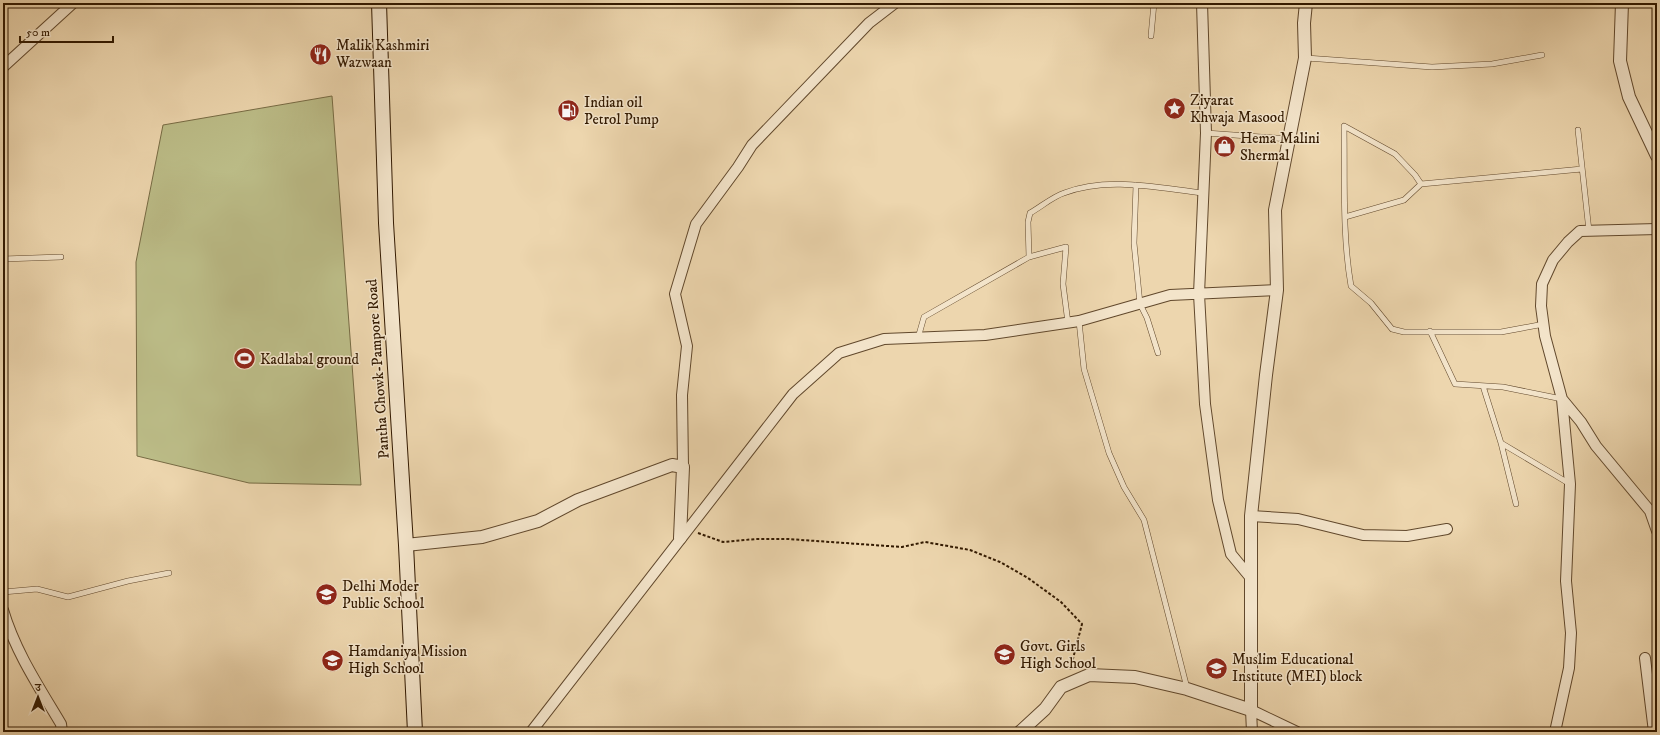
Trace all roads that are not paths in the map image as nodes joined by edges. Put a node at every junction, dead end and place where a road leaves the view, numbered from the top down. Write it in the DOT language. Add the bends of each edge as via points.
graph roads {
  1 [pos="73,3"];
  2 [pos="379,3"];
  3 [pos="895,3"];
  4 [pos="1154,3"];
  5 [pos="1202,3"];
  6 [pos="1306,3"];
  7 [pos="1622,3"];
  8 [pos="1151,36"];
  9 [pos="1542,55"];
  10 [pos="1305,58"];
  11 [pos="3,67"];
  12 [pos="1578,130"];
  13 [pos="1206,133"];
  14 [pos="1289,139"];
  15 [pos="1657,156"];
  16 [pos="1582,169"];
  17 [pos="1421,184"];
  18 [pos="1136,185"];
  19 [pos="1204,194"];
  20 [pos="1345,217"];
  21 [pos="1657,229"];
  22 [pos="1590,231"];
  23 [pos="61,257"];
  24 [pos="1029,257"];
  25 [pos="3,259"];
  26 [pos="1277,290"];
  27 [pos="1199,294"];
  28 [pos="1140,304"];
  29 [pos="1079,321"];
  30 [pos="1068,323"];
  31 [pos="1544,324"];
  32 [pos="1430,332"];
  33 [pos="918,338"];
  34 [pos="1158,353"];
  35 [pos="1483,386"];
  36 [pos="1562,400"];
  37 [pos="1501,444"];
  38 [pos="683,467"];
  39 [pos="1570,484"];
  40 [pos="1516,504"];
  41 [pos="1251,516"];
  42 [pos="1447,529"];
  43 [pos="1657,530"];
  44 [pos="684,534"];
  45 [pos="406,545"];
  46 [pos="169,573"];
  47 [pos="1250,577"];
  48 [pos="3,592"];
  49 [pos="3,610"];
  50 [pos="1645,658"];
  51 [pos="1187,689"];
  52 [pos="1251,710"];
  53 [pos="62,732"];
  54 [pos="415,732"];
  55 [pos="531,732"];
  56 [pos="1020,732"];
  57 [pos="1252,732"];
  58 [pos="1297,732"];
  59 [pos="1555,732"];
  60 [pos="1654,732"];
  1 -- 11 [label="street"];
  2 -- 45 [label="main road, Pantha Chowk-Pampore Road" via="386,223"];
  3 -- 38 [label="street" via="869,23 752,145 696,224 675,294 687,346 682,395"];
  4 -- 8 [label="lane"];
  5 -- 13 [label="street"];
  6 -- 10 [label="street"];
  7 -- 15 [label="street" via="1620,61 1629,97"];
  9 -- 10 [label="lane" via="1492,64 1432,67"];
  10 -- 14 [label="street"];
  12 -- 16 [label="lane"];
  13 -- 14 [label="lane"];
  13 -- 19 [label="street"];
  14 -- 26 [label="street" via="1275,210"];
  16 -- 17 [label="lane"];
  16 -- 22 [label="lane"];
  17 -- 20 [label="lane" via="1404,200"];
  17 -- 20 [label="lane" via="1395,154 1344,126"];
  18 -- 19 [label="lane"];
  18 -- 24 [label="lane" via="1095,184 1064,193 1030,213"];
  18 -- 28 [label="lane" via="1134,243"];
  19 -- 27 [label="street"];
  20 -- 32 [label="lane" via="1346,257 1351,286 1372,303 1392,329 1404,332"];
  21 -- 22 [label="street"];
  22 -- 31 [label="street" via="1580,231 1553,260 1542,284 1541,306"];
  23 -- 25 [label="lane"];
  24 -- 30 [label="lane" via="1066,247 1064,284"];
  24 -- 33 [label="lane" via="924,317"];
  26 -- 27 [label="street"];
  26 -- 41 [label="street"];
  27 -- 28 [label="street" via="1170,295"];
  27 -- 47 [label="street" via="1205,404 1218,500 1231,554"];
  28 -- 29 [label="street"];
  28 -- 34 [label="lane" via="1148,318"];
  29 -- 30 [label="street"];
  29 -- 51 [label="lane" via="1084,370 1109,453 1124,487 1144,520"];
  30 -- 33 [label="street" via="985,335"];
  31 -- 32 [label="lane" via="1501,332"];
  31 -- 36 [label="street"];
  32 -- 35 [label="lane" via="1455,384"];
  33 -- 44 [label="street" via="884,339 840,353 793,394"];
  35 -- 36 [label="lane" via="1503,387"];
  35 -- 37 [label="lane"];
  36 -- 39 [label="street"];
  36 -- 43 [label="street" via="1650,512"];
  37 -- 39 [label="lane"];
  37 -- 40 [label="lane"];
  38 -- 44 [label="street"];
  38 -- 45 [label="street" via="672,465 578,500 538,521 482,536"];
  39 -- 59 [label="street" via="1566,581 1571,633 1569,668"];
  41 -- 42 [label="street" via="1298,519 1363,535 1407,536"];
  41 -- 47 [label="street"];
  44 -- 55 [label="street"];
  45 -- 54 [label="main road, Pantha Chowk-Pampore Road"];
  46 -- 48 [label="lane" via="68,597 37,589"];
  47 -- 52 [label="street"];
  49 -- 53 [label="street" via="28,669 61,724"];
  50 -- 60 [label="street"];
  51 -- 52 [label="street"];
  51 -- 56 [label="street" via="1135,677 1090,675 1061,687 1045,709"];
  52 -- 57 [label="street"];
  52 -- 58 [label="street"];
}
